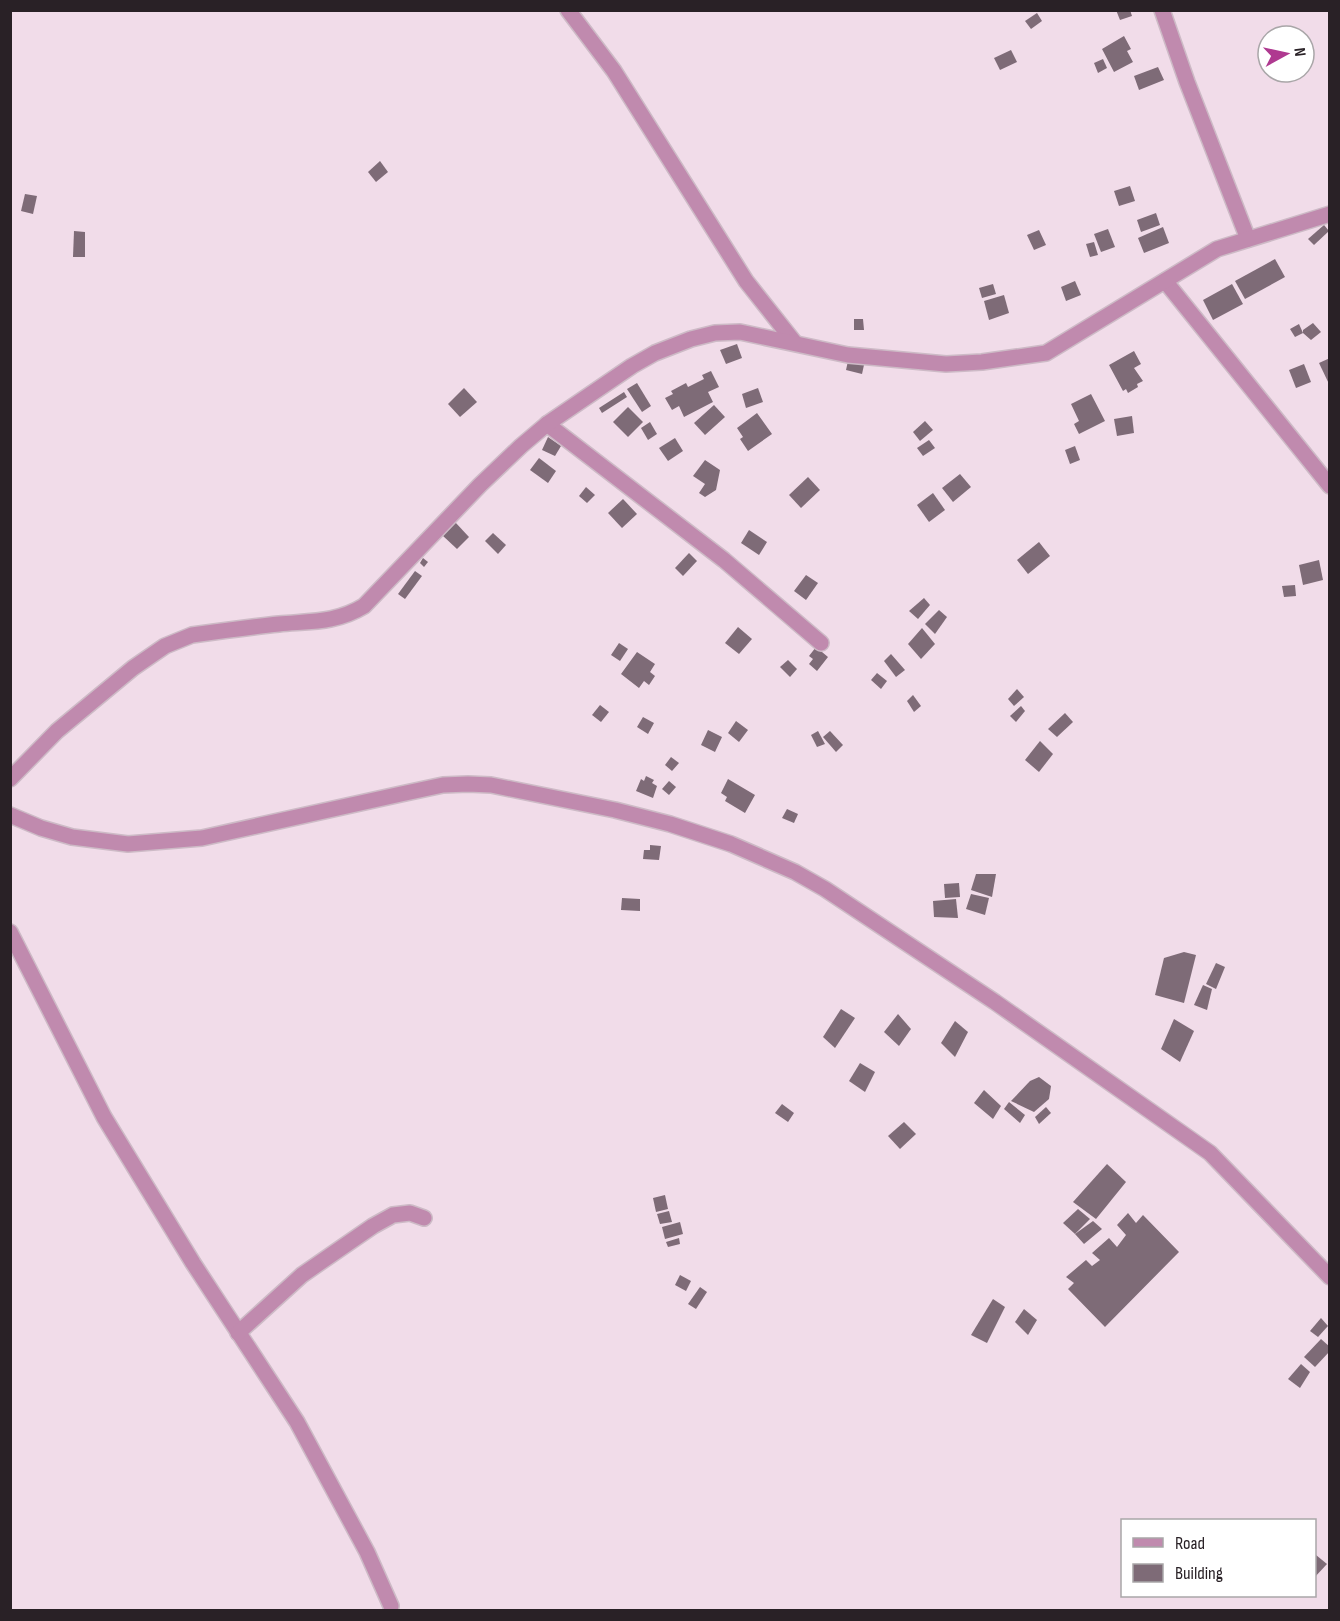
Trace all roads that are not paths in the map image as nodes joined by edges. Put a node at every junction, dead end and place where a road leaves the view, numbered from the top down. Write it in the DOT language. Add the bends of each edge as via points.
graph roads {
  1 [pos="568,10"];
  2 [pos="1162,10"];
  3 [pos="1329,214"];
  4 [pos="1248,239"];
  5 [pos="1165,281"];
  6 [pos="795,343"];
  7 [pos="547,424"];
  8 [pos="1329,486"];
  9 [pos="821,643"];
  10 [pos="10,779"];
  11 [pos="10,815"];
  12 [pos="10,932"];
  13 [pos="424,1218"];
  14 [pos="1329,1277"];
  15 [pos="238,1333"];
  16 [pos="391,1606"];
  1 -- 6 [label="street" via="614,71 746,281"];
  2 -- 4 [label="street"];
  3 -- 4 [label="street"];
  4 -- 5 [label="street" via="1217,249"];
  5 -- 6 [label="street" via="1046,353 946,364 848,355"];
  5 -- 8 [label="street"];
  6 -- 7 [label="street" via="740,332 691,339 632,366"];
  7 -- 9 [label="street" via="724,560"];
  7 -- 10 [label="street" via="480,485 352,614 334,620 179,638 133,668 57,731"];
  11 -- 14 [label="street" via="72,837 128,844 202,838 443,785 468,784 615,810 731,844 825,889 1210,1153"];
  12 -- 15 [label="street" via="104,1117"];
  13 -- 15 [label="street" via="410,1213 393,1215 373,1226 302,1275"];
  15 -- 16 [label="street" via="297,1422 367,1552"];
}
